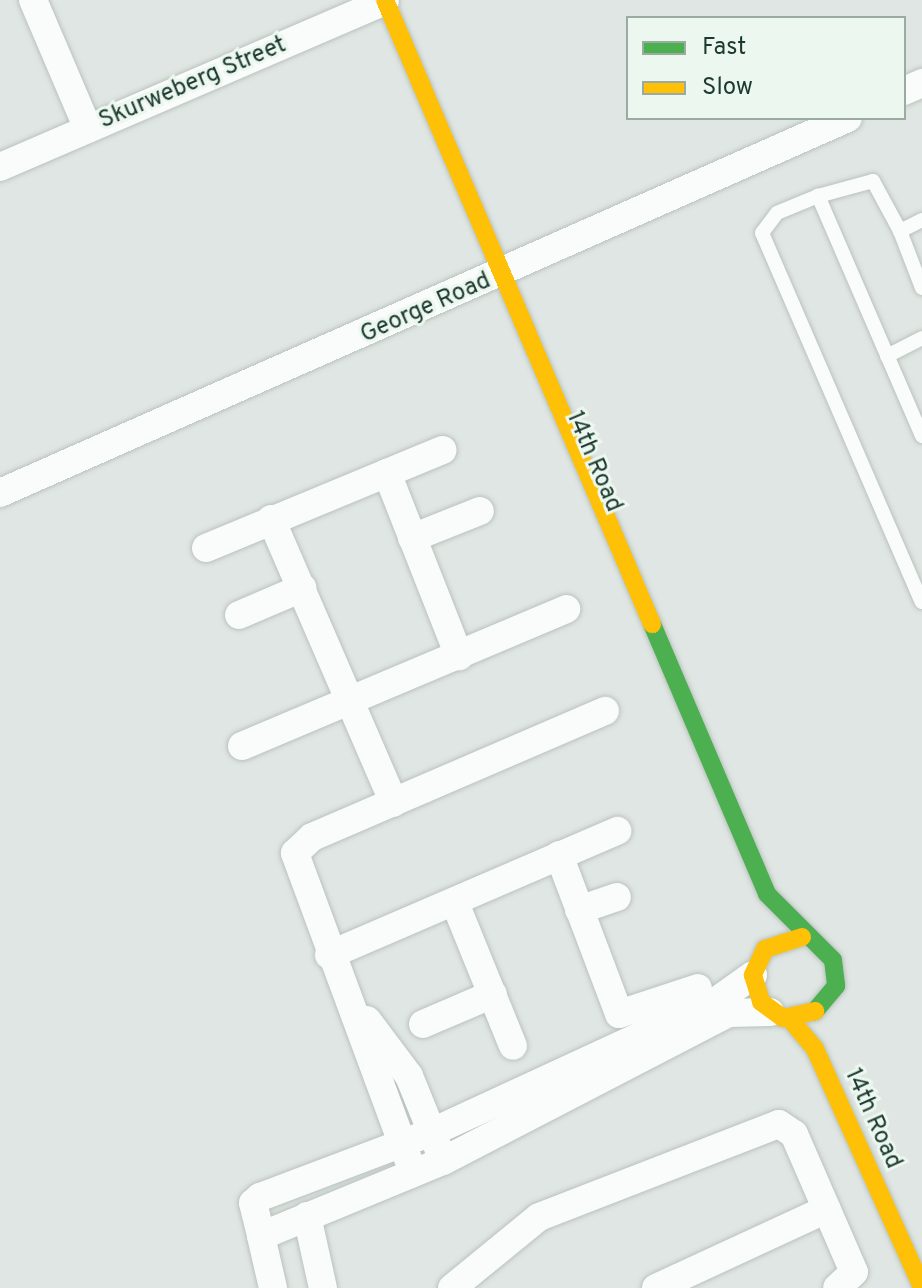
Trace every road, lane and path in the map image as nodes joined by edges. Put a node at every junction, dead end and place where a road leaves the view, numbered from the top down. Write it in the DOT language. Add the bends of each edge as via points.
graph roads {
  1 [pos="33,0"];
  2 [pos="373,7"];
  3 [pos="382,49"];
  4 [pos="844,120"];
  5 [pos="88,129"];
  6 [pos="0,167"];
  7 [pos="818,196"];
  8 [pos="922,220"];
  9 [pos="900,231"];
  10 [pos="496,278"];
  11 [pos="922,288"];
  12 [pos="922,338"];
  13 [pos="887,356"];
  14 [pos="922,436"];
  15 [pos="443,450"];
  16 [pos="387,473"];
  17 [pos="0,493"];
  18 [pos="480,511"];
  19 [pos="271,519"];
  20 [pos="412,538"];
  21 [pos="206,548"];
  22 [pos="302,588"];
  23 [pos="922,602"];
  24 [pos="566,609"];
  25 [pos="239,615"];
  26 [pos="459,656"];
  27 [pos="351,703"];
  28 [pos="605,711"];
  29 [pos="242,746"];
  30 [pos="394,803"];
  31 [pos="617,831"];
  32 [pos="559,855"];
  33 [pos="617,897"];
  34 [pos="455,903"];
  35 [pos="579,910"];
  36 [pos="802,937"];
  37 [pos="329,955"];
  38 [pos="759,962"];
  39 [pos="698,988"];
  40 [pos="493,994"];
  41 [pos="828,1003"];
  42 [pos="356,1007"];
  43 [pos="780,1015"];
  44 [pos="423,1024"];
  45 [pos="513,1046"];
  46 [pos="578,1049"];
  47 [pos="595,1088"];
  48 [pos="432,1132"];
  49 [pos="401,1143"];
  50 [pos="443,1161"];
  51 [pos="414,1172"];
  52 [pos="827,1209"];
  53 [pos="307,1216"];
  54 [pos="261,1236"];
  55 [pos="922,1245"];
  56 [pos="922,1287"];
  57 [pos="273,1288"];
  58 [pos="323,1288"];
  59 [pos="452,1288"];
  60 [pos="656,1288"];
  61 [pos="837,1288"];
  1 -- 5 [label="street"];
  2 -- 5 [label="street, Skurweberg Street"];
  2 -- 10 [label="street, 14th Road"];
  3 -- 10 [label="street, 14th Road"];
  4 -- 10 [label="street, George Road"];
  5 -- 6 [label="street, Skurweberg Street"];
  7 -- 9 [label="lane" via="873,181"];
  7 -- 13 [label="lane"];
  7 -- 23 [label="lane" via="777,213 762,233"];
  8 -- 9 [label="lane"];
  9 -- 11 [label="lane"];
  10 -- 17 [label="street, George Road"];
  10 -- 36 [label="street, 14th Road" via="767,894"];
  10 -- 38 [label="street, 14th Road" via="760,924"];
  12 -- 13 [label="lane"];
  13 -- 14 [label="lane"];
  15 -- 16 [label="street"];
  16 -- 19 [label="street"];
  16 -- 20 [label="street"];
  18 -- 20 [label="street"];
  19 -- 21 [label="street"];
  19 -- 22 [label="street"];
  20 -- 26 [label="street"];
  22 -- 25 [label="street"];
  22 -- 27 [label="street"];
  24 -- 26 [label="street"];
  26 -- 27 [label="street"];
  27 -- 29 [label="street"];
  27 -- 30 [label="street"];
  28 -- 30 [label="street"];
  30 -- 37 [label="street" via="312,837 295,853"];
  31 -- 32 [label="street"];
  32 -- 34 [label="street"];
  32 -- 35 [label="street"];
  33 -- 35 [label="street"];
  34 -- 37 [label="street"];
  34 -- 40 [label="street"];
  35 -- 39 [label="street" via="619,1014"];
  36 -- 38 [label="street"];
  36 -- 41 [label="street" via="833,960 836,986"];
  37 -- 42 [label="street"];
  38 -- 43 [label="street"];
  38 -- 46 [label="street" via="718,1000"];
  40 -- 44 [label="street"];
  40 -- 45 [label="street"];
  41 -- 43 [label="street" via="811,1016"];
  41 -- 55 [label="street, 14th Road" via="830,1041"];
  42 -- 48 [label="street" via="409,1076"];
  42 -- 49 [label="street"];
  43 -- 47 [label="street" via="729,1013"];
  43 -- 56 [label="street, 14th Road" via="815,1049"];
  46 -- 47 [label="street"];
  46 -- 48 [label="street"];
  47 -- 50 [label="street"];
  48 -- 49 [label="street"];
  48 -- 50 [label="street"];
  49 -- 51 [label="street"];
  49 -- 54 [label="street" via="256,1199"];
  50 -- 51 [label="street"];
  51 -- 53 [label="street"];
  52 -- 59 [label="street" via="794,1134 779,1124 539,1217"];
  52 -- 60 [label="street"];
  52 -- 61 [label="street" via="854,1272"];
  53 -- 54 [label="street"];
  53 -- 58 [label="street"];
  54 -- 57 [label="street"];
}
